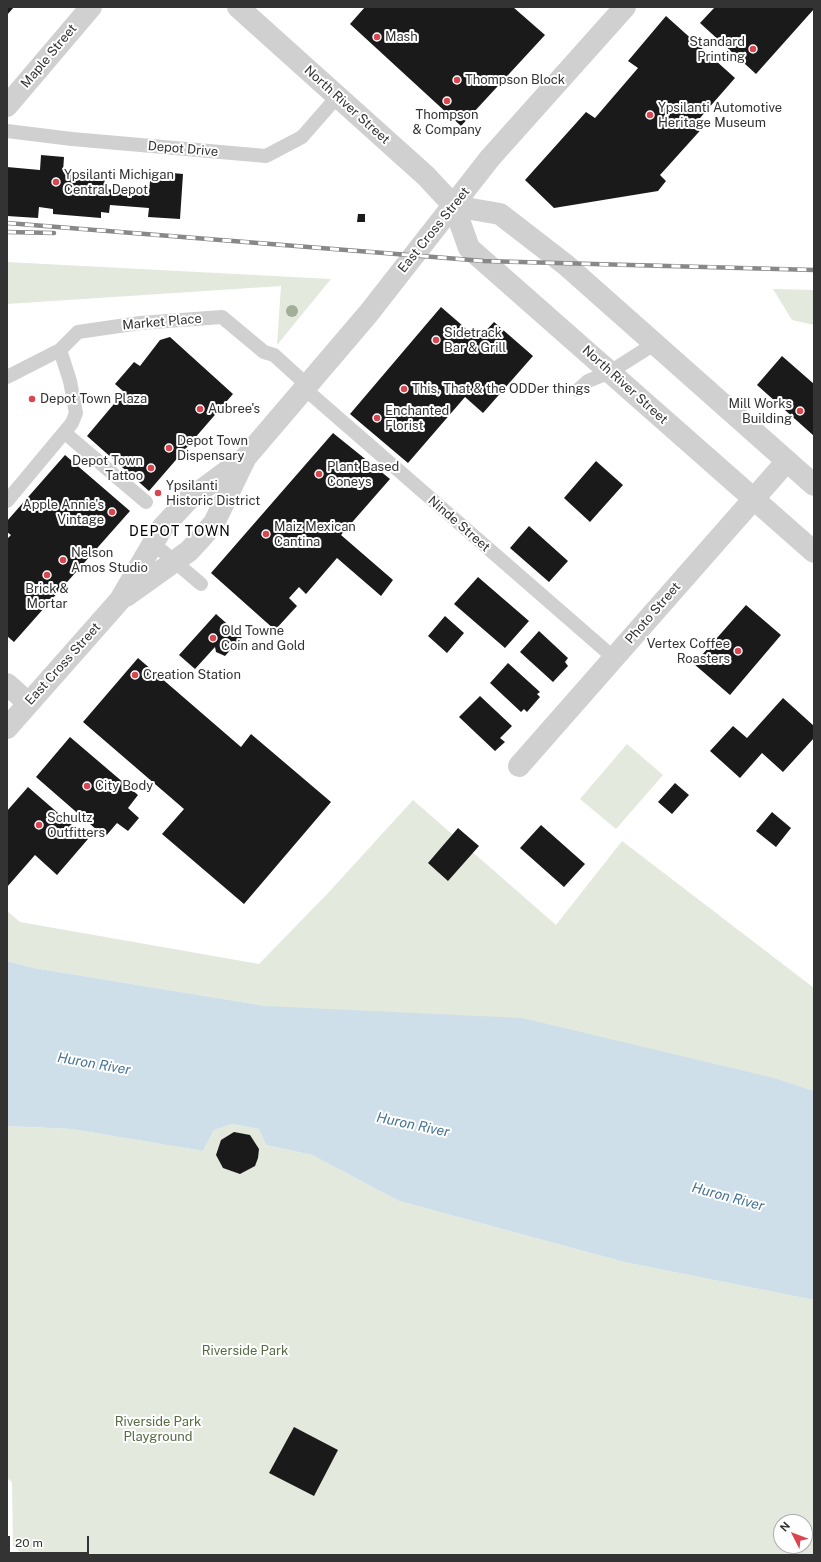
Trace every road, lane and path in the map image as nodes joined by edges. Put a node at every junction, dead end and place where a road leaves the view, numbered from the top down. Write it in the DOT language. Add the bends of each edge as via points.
graph roads {
  1 [pos="91,7"];
  2 [pos="238,7"];
  3 [pos="625,7"];
  4 [pos="337,97"];
  5 [pos="7,106"];
  6 [pos="7,131"];
  7 [pos="454,206"];
  8 [pos="654,344"];
  9 [pos="60,350"];
  10 [pos="610,372"];
  11 [pos="7,377"];
  12 [pos="306,387"];
  13 [pos="578,390"];
  14 [pos="65,433"];
  15 [pos="246,456"];
  16 [pos="787,461"];
  17 [pos="814,485"];
  18 [pos="753,500"];
  19 [pos="7,501"];
  20 [pos="146,502"];
  21 [pos="154,544"];
  22 [pos="814,552"];
  23 [pos="174,562"];
  24 [pos="201,584"];
  25 [pos="120,600"];
  26 [pos="614,658"];
  27 [pos="7,684"];
  28 [pos="28,703"];
  29 [pos="7,728"];
  30 [pos="519,766"];
  1 -- 5 [label="street, Maple Street"];
  2 -- 4 [label="street, North River Street"];
  3 -- 7 [label="street, East Cross Street" via="490,158"];
  4 -- 6 [label="lane, Depot Drive" via="302,137 266,156"];
  4 -- 7 [label="street, North River Street" via="426,176"];
  7 -- 8 [label="street" via="500,214 566,265"];
  7 -- 10 [label="street, North River Street" via="469,248"];
  7 -- 12 [label="street, East Cross Street"];
  8 -- 10 [label="lane"];
  8 -- 16 [label="street"];
  9 -- 11 [label="lane, Market Place"];
  9 -- 12 [label="lane, Market Place" via="78,332 140,323 222,317 264,352 274,355"];
  9 -- 14 [label="lane" via="76,412"];
  10 -- 13 [label="lane" via="588,381"];
  10 -- 18 [label="street, North River Street"];
  12 -- 15 [label="street, East Cross Street"];
  12 -- 26 [label="lane, Ninde Street"];
  14 -- 19 [label="lane"];
  14 -- 20 [label="lane"];
  15 -- 21 [label="street, East Cross Street" via="188,500 162,528"];
  15 -- 23 [label="street, East Cross Street" via="214,523 189,551"];
  16 -- 17 [label="street"];
  16 -- 18 [label="street, Photo Street"];
  18 -- 22 [label="street, North River Street"];
  18 -- 26 [label="street, Photo Street"];
  21 -- 23 [label="lane"];
  21 -- 25 [label="street, East Cross Street"];
  23 -- 24 [label="lane"];
  23 -- 25 [label="street, East Cross Street"];
  25 -- 28 [label="street, East Cross Street"];
  26 -- 30 [label="street, Photo Street"];
  27 -- 28 [label="street"];
  28 -- 29 [label="street, East Cross Street"];
}
